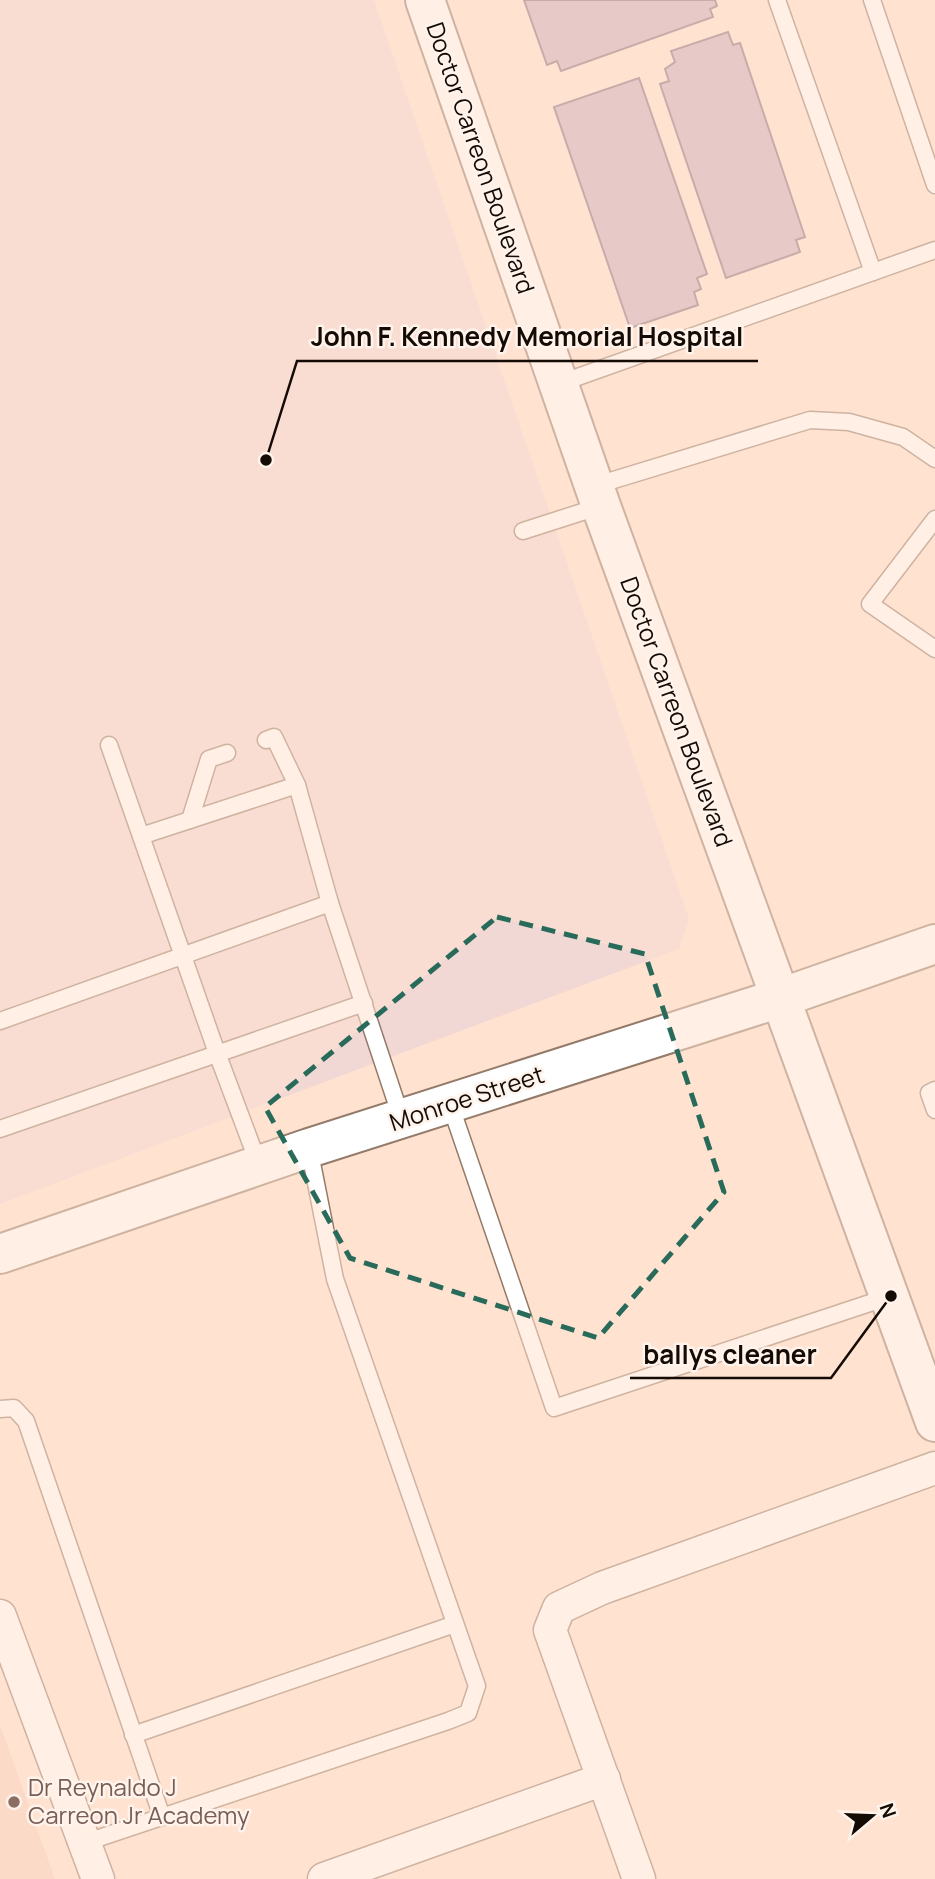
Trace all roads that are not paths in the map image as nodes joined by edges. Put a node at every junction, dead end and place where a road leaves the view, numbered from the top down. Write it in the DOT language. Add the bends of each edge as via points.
graph roads {
  1 [pos="425,0"];
  2 [pos="777,0"];
  3 [pos="872,0"];
  4 [pos="935,185"];
  5 [pos="935,250"];
  6 [pos="873,272"];
  7 [pos="558,384"];
  8 [pos="935,459"];
  9 [pos="598,496"];
  10 [pos="935,519"];
  11 [pos="523,531"];
  12 [pos="935,649"];
  13 [pos="265,740"];
  14 [pos="109,745"];
  15 [pos="227,753"];
  16 [pos="297,785"];
  17 [pos="190,820"];
  18 [pos="141,836"];
  19 [pos="330,903"];
  20 [pos="935,944"];
  21 [pos="183,955"];
  22 [pos="780,998"];
  23 [pos="364,1003"];
  24 [pos="0,1021"];
  25 [pos="217,1053"];
  26 [pos="935,1090"];
  27 [pos="450,1104"];
  28 [pos="935,1110"];
  29 [pos="402,1119"];
  30 [pos="0,1129"];
  31 [pos="309,1148"];
  32 [pos="259,1165"];
  33 [pos="0,1254"];
  34 [pos="891,1296"];
  35 [pos="0,1409"];
  36 [pos="935,1422"];
  37 [pos="935,1468"];
  38 [pos="0,1616"];
  39 [pos="455,1624"];
  40 [pos="133,1735"];
  41 [pos="604,1779"];
  42 [pos="162,1817"];
  43 [pos="84,1843"];
  44 [pos="98,1879"];
  45 [pos="324,1879"];
  46 [pos="639,1879"];
  1 -- 7 [label="main road, Doctor Carreon Boulevard"];
  2 -- 6 [label="lane"];
  3 -- 4 [label="lane"];
  5 -- 6 [label="lane"];
  6 -- 7 [label="lane"];
  7 -- 9 [label="main road, Doctor Carreon Boulevard"];
  8 -- 9 [label="lane" via="904,437 849,422 810,420"];
  9 -- 11 [label="lane"];
  9 -- 22 [label="main road, Doctor Carreon Boulevard"];
  10 -- 12 [label="lane" via="870,604"];
  13 -- 16 [label="lane" via="274,737"];
  14 -- 18 [label="lane"];
  15 -- 17 [label="lane" via="209,759"];
  16 -- 17 [label="lane"];
  16 -- 19 [label="lane"];
  17 -- 18 [label="lane"];
  18 -- 21 [label="lane"];
  19 -- 21 [label="lane"];
  19 -- 23 [label="lane"];
  20 -- 22 [label="main road, Monroe Street"];
  21 -- 24 [label="lane"];
  21 -- 25 [label="lane"];
  22 -- 27 [label="main road, Monroe Street"];
  22 -- 34 [label="main road, Doctor Carreon Boulevard"];
  23 -- 25 [label="lane"];
  23 -- 29 [label="lane"];
  25 -- 30 [label="lane"];
  25 -- 32 [label="lane"];
  26 -- 28 [label="lane" via="929,1093"];
  27 -- 29 [label="main road, Monroe Street"];
  27 -- 34 [label="lane" via="554,1408"];
  29 -- 31 [label="main road, Monroe Street"];
  31 -- 32 [label="main road, Monroe Street"];
  31 -- 39 [label="lane" via="335,1279"];
  32 -- 33 [label="main road, Monroe Street"];
  34 -- 36 [label="main road, Doctor Carreon Boulevard"];
  35 -- 40 [label="lane" via="13,1408 26,1421"];
  37 -- 41 [label="street" via="602,1588 559,1608 550,1630"];
  38 -- 43 [label="street"];
  39 -- 40 [label="lane"];
  39 -- 42 [label="lane" via="477,1686 468,1713"];
  40 -- 42 [label="lane"];
  41 -- 45 [label="street"];
  41 -- 46 [label="street"];
  42 -- 43 [label="lane"];
  43 -- 44 [label="street"];
}
